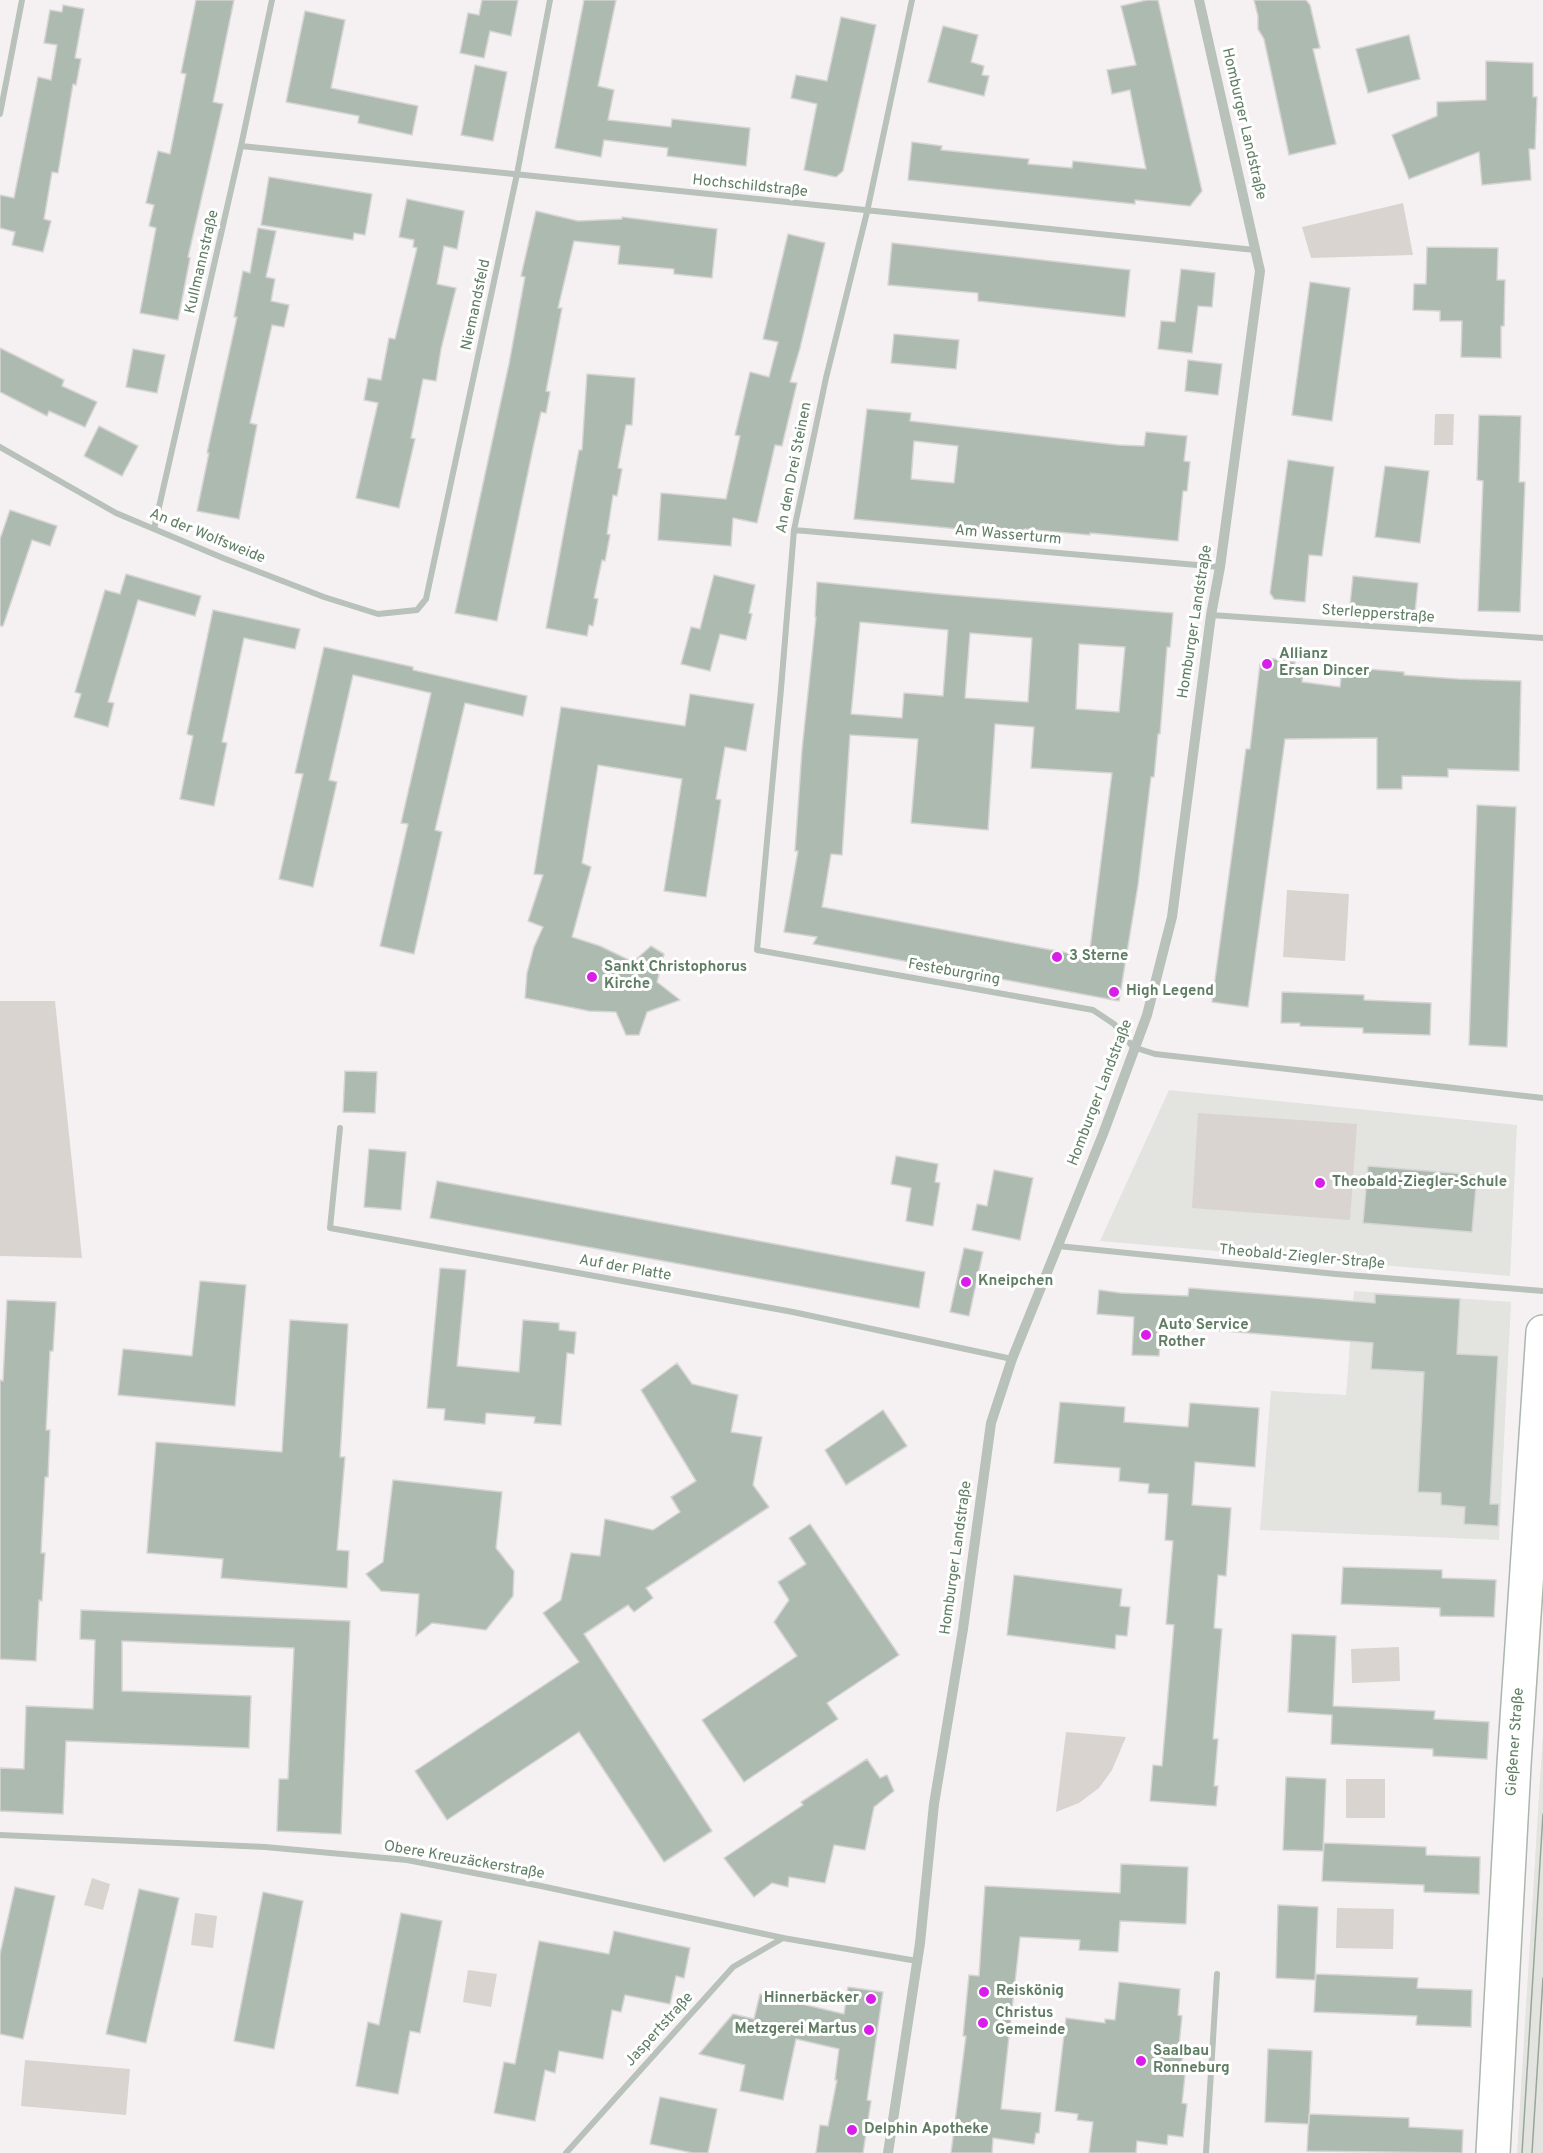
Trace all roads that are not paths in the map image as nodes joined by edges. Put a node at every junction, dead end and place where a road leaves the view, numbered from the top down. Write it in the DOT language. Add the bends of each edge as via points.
graph roads {
  1 [pos="22,0"];
  2 [pos="272,0"];
  3 [pos="550,0"];
  4 [pos="912,0"];
  5 [pos="1198,0"];
  6 [pos="0,113"];
  7 [pos="241,146"];
  8 [pos="517,174"];
  9 [pos="867,212"];
  10 [pos="1256,250"];
  11 [pos="0,447"];
  12 [pos="154,529"];
  13 [pos="794,530"];
  14 [pos="1220,567"];
  15 [pos="417,610"];
  16 [pos="1210,615"];
  17 [pos="1543,638"];
  18 [pos="757,950"];
  19 [pos="1133,1047"];
  20 [pos="1543,1098"];
  21 [pos="340,1128"];
  22 [pos="1058,1246"];
  23 [pos="1543,1291"];
  24 [pos="1543,1332"];
  25 [pos="1012,1359"];
  26 [pos="0,1835"];
  27 [pos="783,1938"];
  28 [pos="917,1961"];
  29 [pos="1217,1974"];
  30 [pos="567,2153"];
  31 [pos="888,2153"];
  32 [pos="1206,2153"];
  33 [pos="1493,2153"];
  1 -- 6 [label="street"];
  2 -- 7 [label="street, Kullmannstraße"];
  3 -- 8 [label="street, Niemandsfeld"];
  4 -- 9 [label="street, An den Drei Steinen"];
  5 -- 10 [label="street, Homburger Landstraße"];
  7 -- 8 [label="street, Hochschildstraße"];
  7 -- 12 [label="street, Kullmannstraße"];
  8 -- 9 [label="street, Hochschildstraße"];
  8 -- 15 [label="street, Niemandsfeld" via="426,599"];
  9 -- 10 [label="street, Hochschildstraße"];
  9 -- 13 [label="street, An den Drei Steinen"];
  10 -- 14 [label="street, Homburger Landstraße" via="1259,290"];
  11 -- 12 [label="street, An der Wolfsweide" via="116,513"];
  12 -- 15 [label="street, An der Wolfsweide" via="324,597 378,614"];
  13 -- 14 [label="street, Am Wasserturm"];
  13 -- 18 [label="street, An den Drei Steinen"];
  14 -- 16 [label="street, Homburger Landstraße"];
  16 -- 17 [label="street, Sterlepperstraße"];
  16 -- 19 [label="street, Homburger Landstraße" via="1172,917 1147,1015"];
  18 -- 19 [label="street, Festeburgring" via="1093,1010 1114,1024"];
  19 -- 20 [label="street" via="1155,1054"];
  19 -- 22 [label="street, Homburger Landstraße"];
  21 -- 25 [label="street, Auf der Platte" via="330,1228 794,1312"];
  22 -- 23 [label="street, Theobald-Ziegler-Straße"];
  22 -- 25 [label="street, Homburger Landstraße"];
  24 -- 33 [label="main road, Gießener Straße" via="1513,1775"];
  25 -- 28 [label="street, Homburger Landstraße" via="991,1423 930,1833"];
  26 -- 27 [label="street, Obere Kreuzäckerstraße" via="266,1847 407,1860"];
  27 -- 28 [label="street, Obere Kreuzäckerstraße"];
  27 -- 30 [label="street, Jaspertstraße" via="733,1967"];
  28 -- 31 [label="street, Homburger Landstraße"];
  29 -- 32 [label="street"];
}
